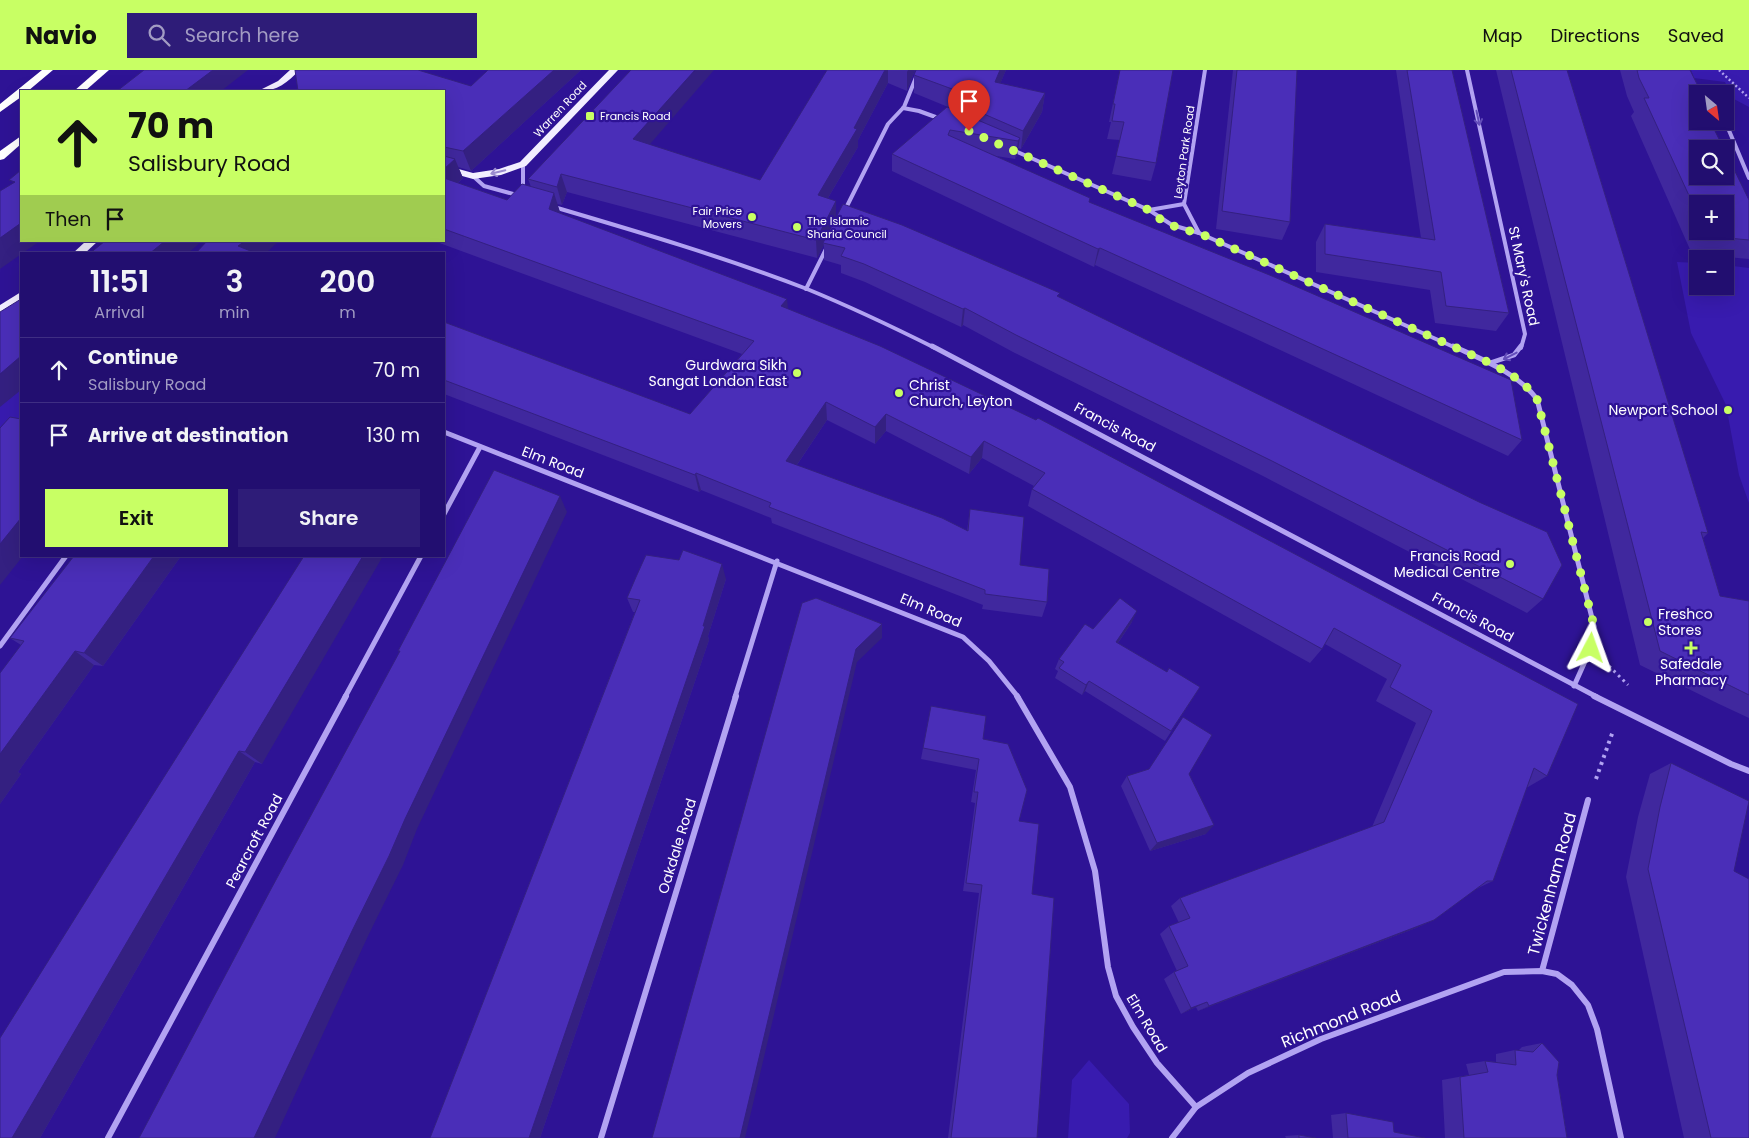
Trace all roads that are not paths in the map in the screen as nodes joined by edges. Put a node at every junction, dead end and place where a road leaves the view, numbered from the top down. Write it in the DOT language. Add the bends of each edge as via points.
graph roads {
  1 [pos="48,70"];
  2 [pos="104,70"];
  3 [pos="295,70"];
  4 [pos="614,70"];
  5 [pos="919,70"];
  6 [pos="1205,70"];
  7 [pos="1467,70"];
  8 [pos="281,83"];
  9 [pos="23,90"];
  10 [pos="80,90"];
  11 [pos="264,90"];
  12 [pos="276,90"];
  13 [pos="20,93"];
  14 [pos="903,108"];
  15 [pos="0,109"];
  16 [pos="951,123"];
  17 [pos="1729,130"];
  18 [pos="20,141"];
  19 [pos="1005,146"];
  20 [pos="0,157"];
  21 [pos="523,164"];
  22 [pos="445,168"];
  23 [pos="473,176"];
  24 [pos="1749,178"];
  25 [pos="1184,204"];
  26 [pos="550,206"];
  27 [pos="1149,210"];
  28 [pos="842,217"];
  29 [pos="1199,233"];
  30 [pos="92,242"];
  31 [pos="829,242"];
  32 [pos="80,252"];
  33 [pos="806,289"];
  34 [pos="20,296"];
  35 [pos="0,310"];
  36 [pos="1490,363"];
  37 [pos="445,432"];
  38 [pos="480,447"];
  39 [pos="445,512"];
  40 [pos="65,557"];
  41 [pos="420,557"];
  42 [pos="777,561"];
  43 [pos="0,646"];
  44 [pos="1574,686"];
  45 [pos="1749,771"];
  46 [pos="1588,800"];
  47 [pos="1542,971"];
  48 [pos="1196,1107"];
  49 [pos="108,1138"];
  50 [pos="602,1138"];
  51 [pos="1172,1138"];
  52 [pos="1621,1138"];
  1 -- 9 [label="highway"];
  2 -- 10 [label="highway"];
  3 -- 8 [label="main road"];
  4 -- 21 [label="main road, Warren Road"];
  5 -- 14 [label="street"];
  6 -- 25 [label="street, Leyton Park Road"];
  7 -- 36 [label="street, St Mary's Road, one-way" via="1525,334 1523,348 1516,354"];
  8 -- 11 [label="main road"];
  8 -- 12 [label="main road"];
  13 -- 15 [label="highway"];
  14 -- 16 [label="street"];
  14 -- 28 [label="street" via="898,118 888,124"];
  17 -- 24 [label="street"];
  18 -- 20 [label="highway"];
  19 -- 27 [label="street"];
  21 -- 23 [label="main road, Warren Road, one-way" via="501,172"];
  21 -- 23 [label="street" via="526,196 484,186"];
  22 -- 23 [label="main road"];
  25 -- 27 [label="street"];
  25 -- 29 [label="street, Leyton Park Road"];
  26 -- 33 [label="street, Francis Road" via="683,245"];
  27 -- 29 [label="street" via="1180,229"];
  29 -- 36 [label="street"];
  30 -- 32 [label="main road"];
  31 -- 33 [label="street"];
  33 -- 44 [label="street, Francis Road" via="948,354"];
  34 -- 35 [label="main road"];
  36 -- 44 [label="street" via="1518,378 1537,399 1594,626 1591,648"];
  37 -- 38 [label="street, Elm Road"];
  38 -- 39 [label="street"];
  38 -- 42 [label="street, Elm Road"];
  40 -- 43 [label="street"];
  41 -- 49 [label="street, Pearcroft Road"];
  42 -- 48 [label="street, Elm Road" via="963,637 989,661 1022,702 1070,787 1095,871 1108,967 1116,996 1157,1063"];
  42 -- 50 [label="street, Oakdale Road"];
  44 -- 45 [label="street, Francis Road"];
  46 -- 47 [label="street, Twickenham Road"];
  47 -- 48 [label="street, Richmond Road" via="1504,972 1321,1038 1248,1073"];
  47 -- 52 [label="street, Twickenham Road" via="1557,974 1572,985 1588,1005"];
  48 -- 51 [label="street, Richmond Road"];
}
